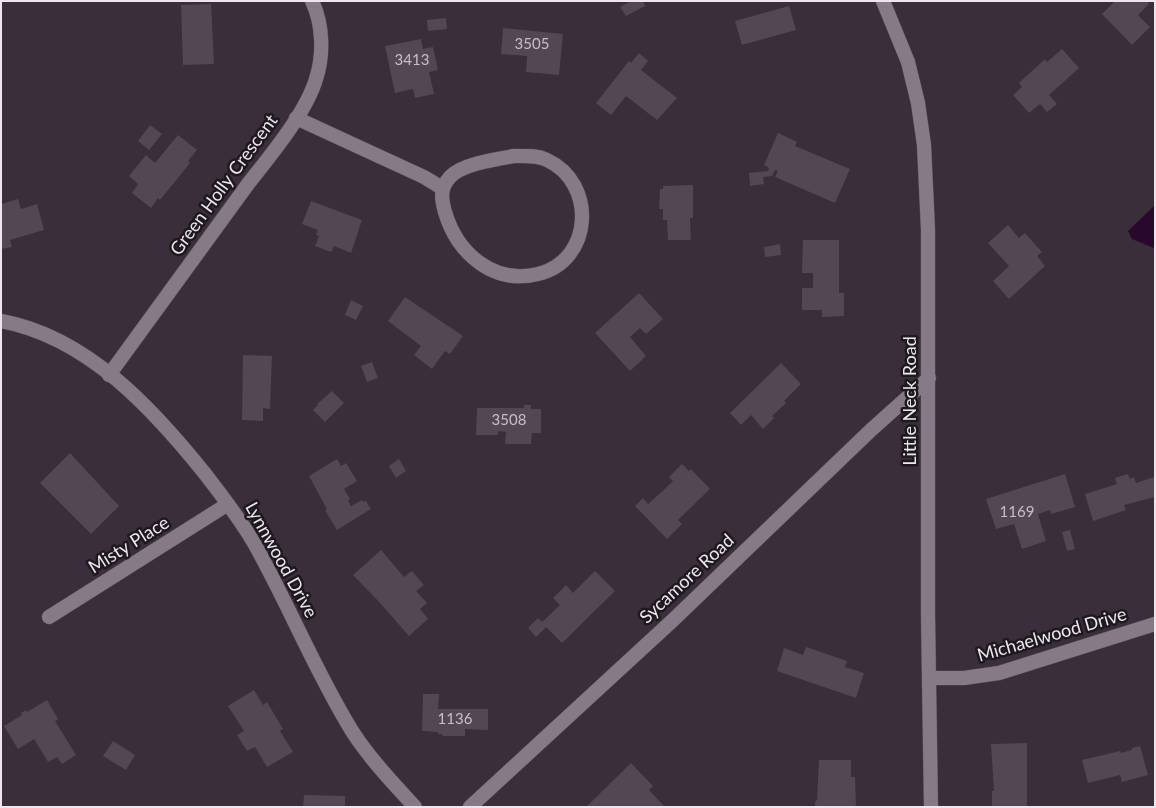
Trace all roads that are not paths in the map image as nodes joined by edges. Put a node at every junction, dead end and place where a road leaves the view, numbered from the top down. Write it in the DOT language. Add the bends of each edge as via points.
graph roads {
  1 [pos="312,1"];
  2 [pos="883,1"];
  3 [pos="296,118"];
  4 [pos="442,188"];
  5 [pos="1,322"];
  6 [pos="109,375"];
  7 [pos="929,378"];
  8 [pos="228,504"];
  9 [pos="49,617"];
  10 [pos="1155,624"];
  11 [pos="929,678"];
  12 [pos="416,807"];
  13 [pos="470,807"];
  14 [pos="931,807"];
  1 -- 3 [label="street, Green Holly Crescent" via="322,44 320,62 316,80"];
  2 -- 7 [label="street, Little Neck Road" via="908,62 924,145"];
  3 -- 4 [label="street"];
  3 -- 6 [label="street, Green Holly Crescent"];
  4 -- 4 [label="street" via="441,200 458,243 468,255 501,273 539,274 554,267 567,257 582,228 582,208 570,178 547,160 534,156 489,160 451,175"];
  5 -- 6 [label="street, Lynnwood Drive" via="50,336"];
  6 -- 8 [label="street, Lynnwood Drive" via="147,407"];
  7 -- 11 [label="street, Little Neck Road"];
  7 -- 13 [label="street, Sycamore Road"];
  8 -- 9 [label="street, Misty Place"];
  8 -- 12 [label="street, Lynnwood Drive" via="261,556 353,733"];
  10 -- 11 [label="street, Michaelwood Drive" via="999,673"];
  11 -- 14 [label="street, Little Neck Road"];
}
